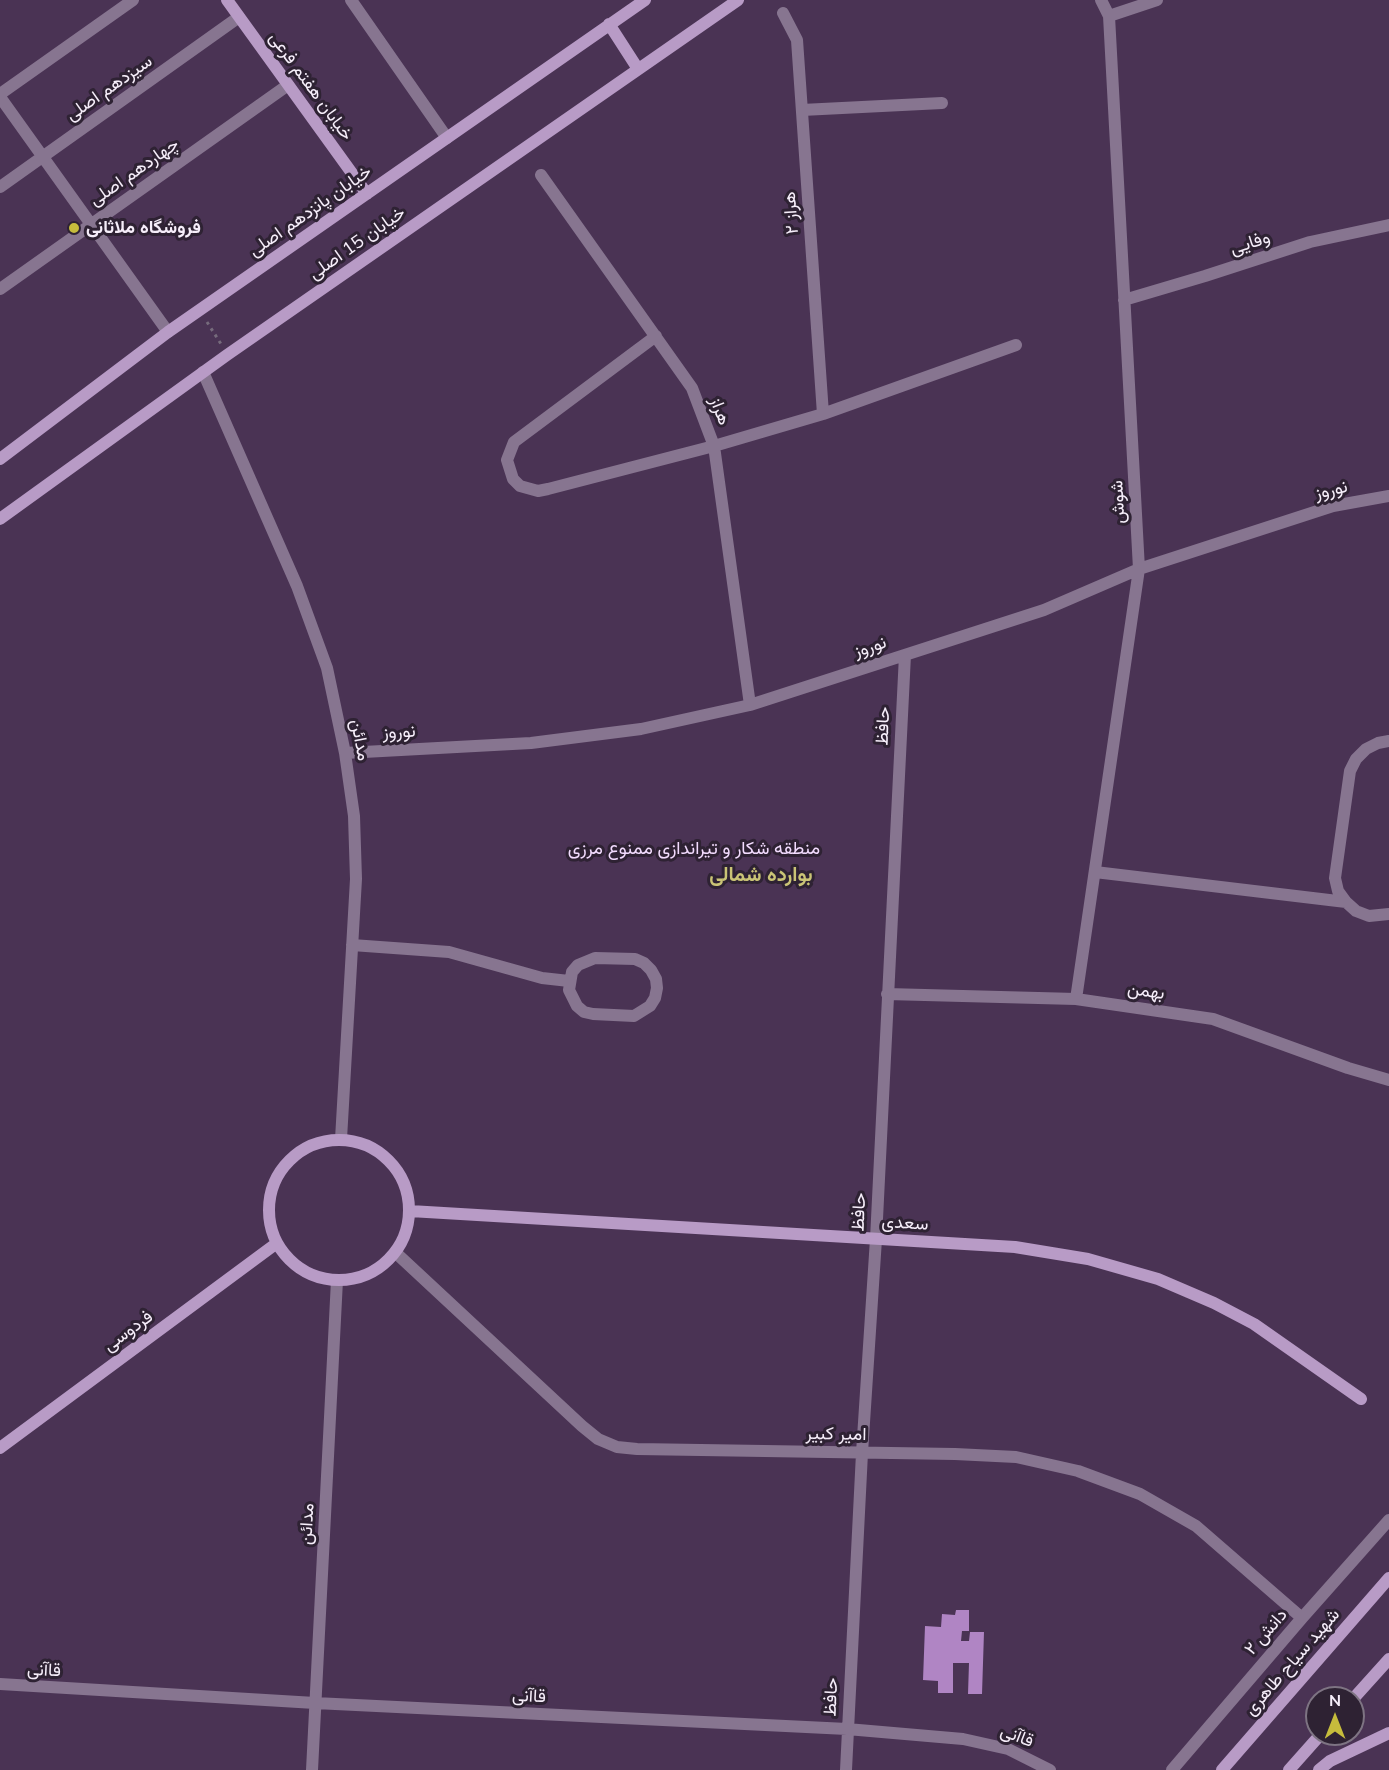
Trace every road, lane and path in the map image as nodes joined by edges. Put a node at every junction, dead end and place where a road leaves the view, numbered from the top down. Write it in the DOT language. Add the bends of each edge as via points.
graph roads {
  1 [pos="133,0"];
  2 [pos="227,0"];
  3 [pos="351,0"];
  4 [pos="645,0"];
  5 [pos="738,0"];
  6 [pos="1101,0"];
  7 [pos="1158,0"];
  8 [pos="783,13"];
  9 [pos="1109,16"];
  10 [pos="239,18"];
  11 [pos="609,24"];
  12 [pos="638,69"];
  13 [pos="288,85"];
  14 [pos="0,95"];
  15 [pos="942,104"];
  16 [pos="802,110"];
  17 [pos="447,138"];
  18 [pos="43,157"];
  19 [pos="541,175"];
  20 [pos="0,187"];
  21 [pos="367,194"];
  22 [pos="91,224"];
  23 [pos="1389,225"];
  24 [pos="0,289"];
  25 [pos="1124,300"];
  26 [pos="199,310"];
  27 [pos="168,332"];
  28 [pos="656,336"];
  29 [pos="1016,345"];
  30 [pos="227,355"];
  31 [pos="203,372"];
  32 [pos="823,414"];
  33 [pos="714,446"];
  34 [pos="0,459"];
  35 [pos="1389,496"];
  36 [pos="0,519"];
  37 [pos="1139,569"];
  38 [pos="905,655"];
  39 [pos="750,705"];
  40 [pos="1389,741"];
  41 [pos="345,753"];
  42 [pos="1095,872"];
  43 [pos="1346,902"];
  44 [pos="1389,914"];
  45 [pos="352,945"];
  46 [pos="569,981"];
  47 [pos="887,994"];
  48 [pos="1076,999"];
  49 [pos="1389,1080"];
  50 [pos="341,1139"];
  51 [pos="410,1211"];
  52 [pos="876,1239"];
  53 [pos="277,1243"];
  54 [pos="396,1253"];
  55 [pos="337,1280"];
  56 [pos="1361,1399"];
  57 [pos="0,1448"];
  58 [pos="862,1453"];
  59 [pos="1389,1520"];
  60 [pos="1389,1578"];
  61 [pos="1302,1618"];
  62 [pos="1389,1659"];
  63 [pos="0,1684"];
  64 [pos="1365,1686"];
  65 [pos="315,1703"];
  66 [pos="847,1729"];
  67 [pos="1389,1733"];
  68 [pos="1310,1746"];
  69 [pos="312,1770"];
  70 [pos="846,1770"];
  71 [pos="1050,1770"];
  72 [pos="1172,1770"];
  73 [pos="1222,1770"];
  74 [pos="1289,1770"];
  75 [pos="1319,1770"];
  1 -- 14 [label="street"];
  2 -- 10 [label="main road, خیابان هفتم فرعی"];
  3 -- 17 [label="street"];
  4 -- 11 [label="main road, خیابان پانزدهم اصلی"];
  5 -- 12 [label="main road, خیابان 15 اصلی"];
  6 -- 9 [label="street, شوش"];
  7 -- 9 [label="street"];
  8 -- 16 [label="street, هراز ۲" via="797,40"];
  9 -- 25 [label="street, شوش"];
  10 -- 13 [label="main road, خیابان هفتم فرعی"];
  10 -- 18 [label="street, سیزدهم اصلی"];
  11 -- 12 [label="main road"];
  11 -- 17 [label="main road, خیابان پانزدهم اصلی"];
  12 -- 30 [label="main road, خیابان 15 اصلی"];
  13 -- 21 [label="main road, خیابان هفتم فرعی"];
  13 -- 22 [label="street, چهاردهم اصلی"];
  14 -- 18 [label="street"];
  15 -- 16 [label="street"];
  16 -- 32 [label="street, هراز ۲"];
  17 -- 21 [label="main road, خیابان پانزدهم اصلی"];
  18 -- 20 [label="street, سیزدهم اصلی"];
  18 -- 22 [label="street"];
  19 -- 28 [label="street, هراز"];
  21 -- 26 [label="main road, خیابان پانزدهم اصلی"];
  22 -- 24 [label="street, چهاردهم اصلی"];
  22 -- 27 [label="street"];
  23 -- 25 [label="street, وفایی" via="1310,242"];
  25 -- 37 [label="street, شوش"];
  26 -- 27 [label="main road, خیابان پانزدهم اصلی"];
  26 -- 30 [label="path"];
  27 -- 34 [label="main road, خیابان پانزدهم اصلی"];
  28 -- 33 [label="street, هراز" via="692,388"];
  28 -- 33 [label="street" via="513,442 508,470 520,486 538,491"];
  29 -- 32 [label="street"];
  30 -- 31 [label="main road, خیابان 15 اصلی"];
  31 -- 36 [label="main road, خیابان 15 اصلی"];
  31 -- 41 [label="street, مدائن" via="297,586 327,668"];
  32 -- 33 [label="street"];
  33 -- 39 [label="street, هراز"];
  35 -- 37 [label="street, نوروز" via="1333,506"];
  37 -- 38 [label="street, نوروز" via="1044,610"];
  37 -- 42 [label="street, شوش"];
  38 -- 39 [label="street, نوروز"];
  38 -- 47 [label="street, حافظ"];
  39 -- 41 [label="street, نوروز" via="642,729 531,743"];
  40 -- 43 [label="street" via="1366,749 1350,771 1335,878"];
  41 -- 45 [label="street, مدائن" via="354,816"];
  42 -- 43 [label="street"];
  42 -- 48 [label="street, شوش"];
  43 -- 44 [label="street" via="1369,916"];
  45 -- 46 [label="street" via="449,952 542,978"];
  45 -- 50 [label="street, مدائن"];
  46 -- 46 [label="street" via="572,999 584,1012 593,1014 634,1016 650,1006 657,988 651,970 635,959 586,960 578,965"];
  47 -- 48 [label="street, بهمن"];
  47 -- 52 [label="street, حافظ"];
  48 -- 49 [label="street, بهمن" via="1213,1019"];
  50 -- 51 [label="main road" via="373,1148 398,1169"];
  50 -- 53 [label="main road" via="309,1146 283,1166 272,1186 268,1208"];
  51 -- 52 [label="main road, سعدی"];
  51 -- 54 [label="main road" via="406,1233"];
  52 -- 56 [label="main road, سعدی" via="1016,1247 1088,1259 1158,1279 1254,1324"];
  52 -- 58 [label="street, حافظ"];
  53 -- 55 [label="main road" via="296,1266 315,1276"];
  53 -- 57 [label="main road, فردوسی"];
  54 -- 55 [label="main road" via="380,1268 359,1278"];
  54 -- 58 [label="street, امیر کبیر" via="598,1439 617,1447 637,1449"];
  55 -- 65 [label="street, مدائن"];
  58 -- 61 [label="street, امیر کبیر" via="1016,1457 1078,1471 1130,1490 1196,1526"];
  58 -- 66 [label="street, حافظ"];
  59 -- 61 [label="street, دانش ۲"];
  60 -- 73 [label="main road, شهید سیاح طاهری"];
  61 -- 72 [label="street, دانش ۲"];
  62 -- 64 [label="main road"];
  63 -- 65 [label="street, قاآنی"];
  65 -- 66 [label="street, قاآنی"];
  65 -- 69 [label="street, مدائن"];
  66 -- 70 [label="street, حافظ"];
  66 -- 71 [label="street, قاآنی" via="963,1738 1008,1749"];
  67 -- 75 [label="main road"];
  68 -- 74 [label="main road"];
}
